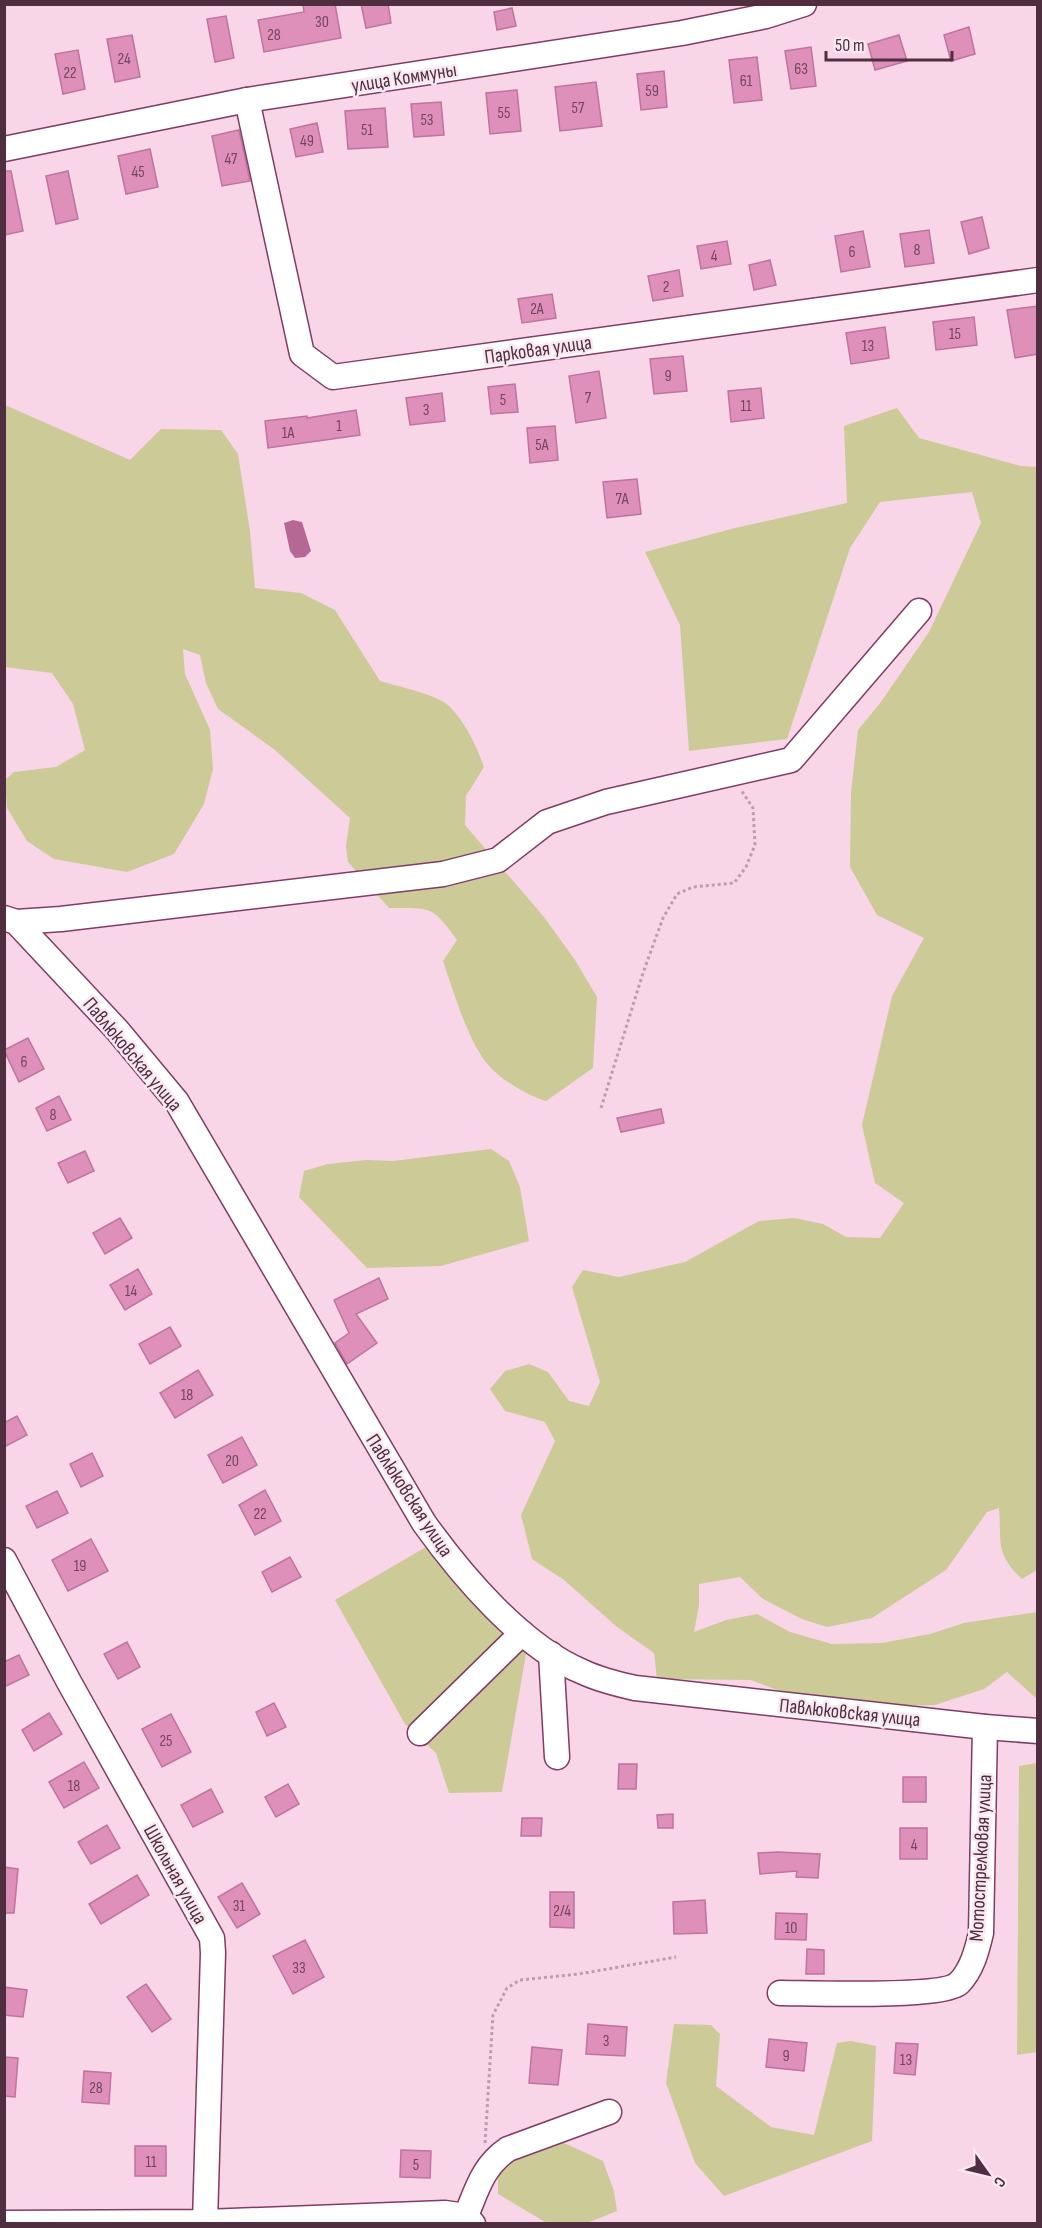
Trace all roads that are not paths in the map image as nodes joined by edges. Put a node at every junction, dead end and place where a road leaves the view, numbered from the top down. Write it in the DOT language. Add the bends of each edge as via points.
graph roads {
  1 [pos="804,4"];
  2 [pos="247,100"];
  3 [pos="4,149"];
  4 [pos="1038,280"];
  5 [pos="918,611"];
  6 [pos="10,920"];
  7 [pos="4,1560"];
  8 [pos="522,1633"];
  9 [pos="551,1654"];
  10 [pos="986,1727"];
  11 [pos="1038,1731"];
  12 [pos="420,1733"];
  13 [pos="557,1757"];
  14 [pos="780,1993"];
  15 [pos="609,2112"];
  16 [pos="469,2219"];
  17 [pos="206,2222"];
  18 [pos="4,2223"];
  1 -- 2 [label="street, улица Коммуны" via="682,33"];
  2 -- 3 [label="street, улица Коммуны"];
  2 -- 4 [label="street, Парковая улица" via="302,354 333,377"];
  5 -- 6 [label="street" via="791,760 606,802 547,822 498,860 443,874 60,919"];
  6 -- 8 [label="street, Павлюковская улица" via="117,1030 177,1102 424,1523 466,1576"];
  7 -- 17 [label="street, Школьная улица" via="212,1938"];
  8 -- 9 [label="street, Павлюковская улица"];
  8 -- 12 [label="street"];
  9 -- 10 [label="street, Павлюковская улица" via="581,1672 635,1688"];
  9 -- 13 [label="street"];
  10 -- 11 [label="street, Павлюковская улица"];
  10 -- 14 [label="street, Мотострелковая улица" via="981,1933 974,1959 957,1985 928,1991"];
  15 -- 16 [label="street" via="508,2149 496,2158 482,2177"];
  16 -- 17 [label="street" via="445,2213"];
  17 -- 18 [label="street"];
}
